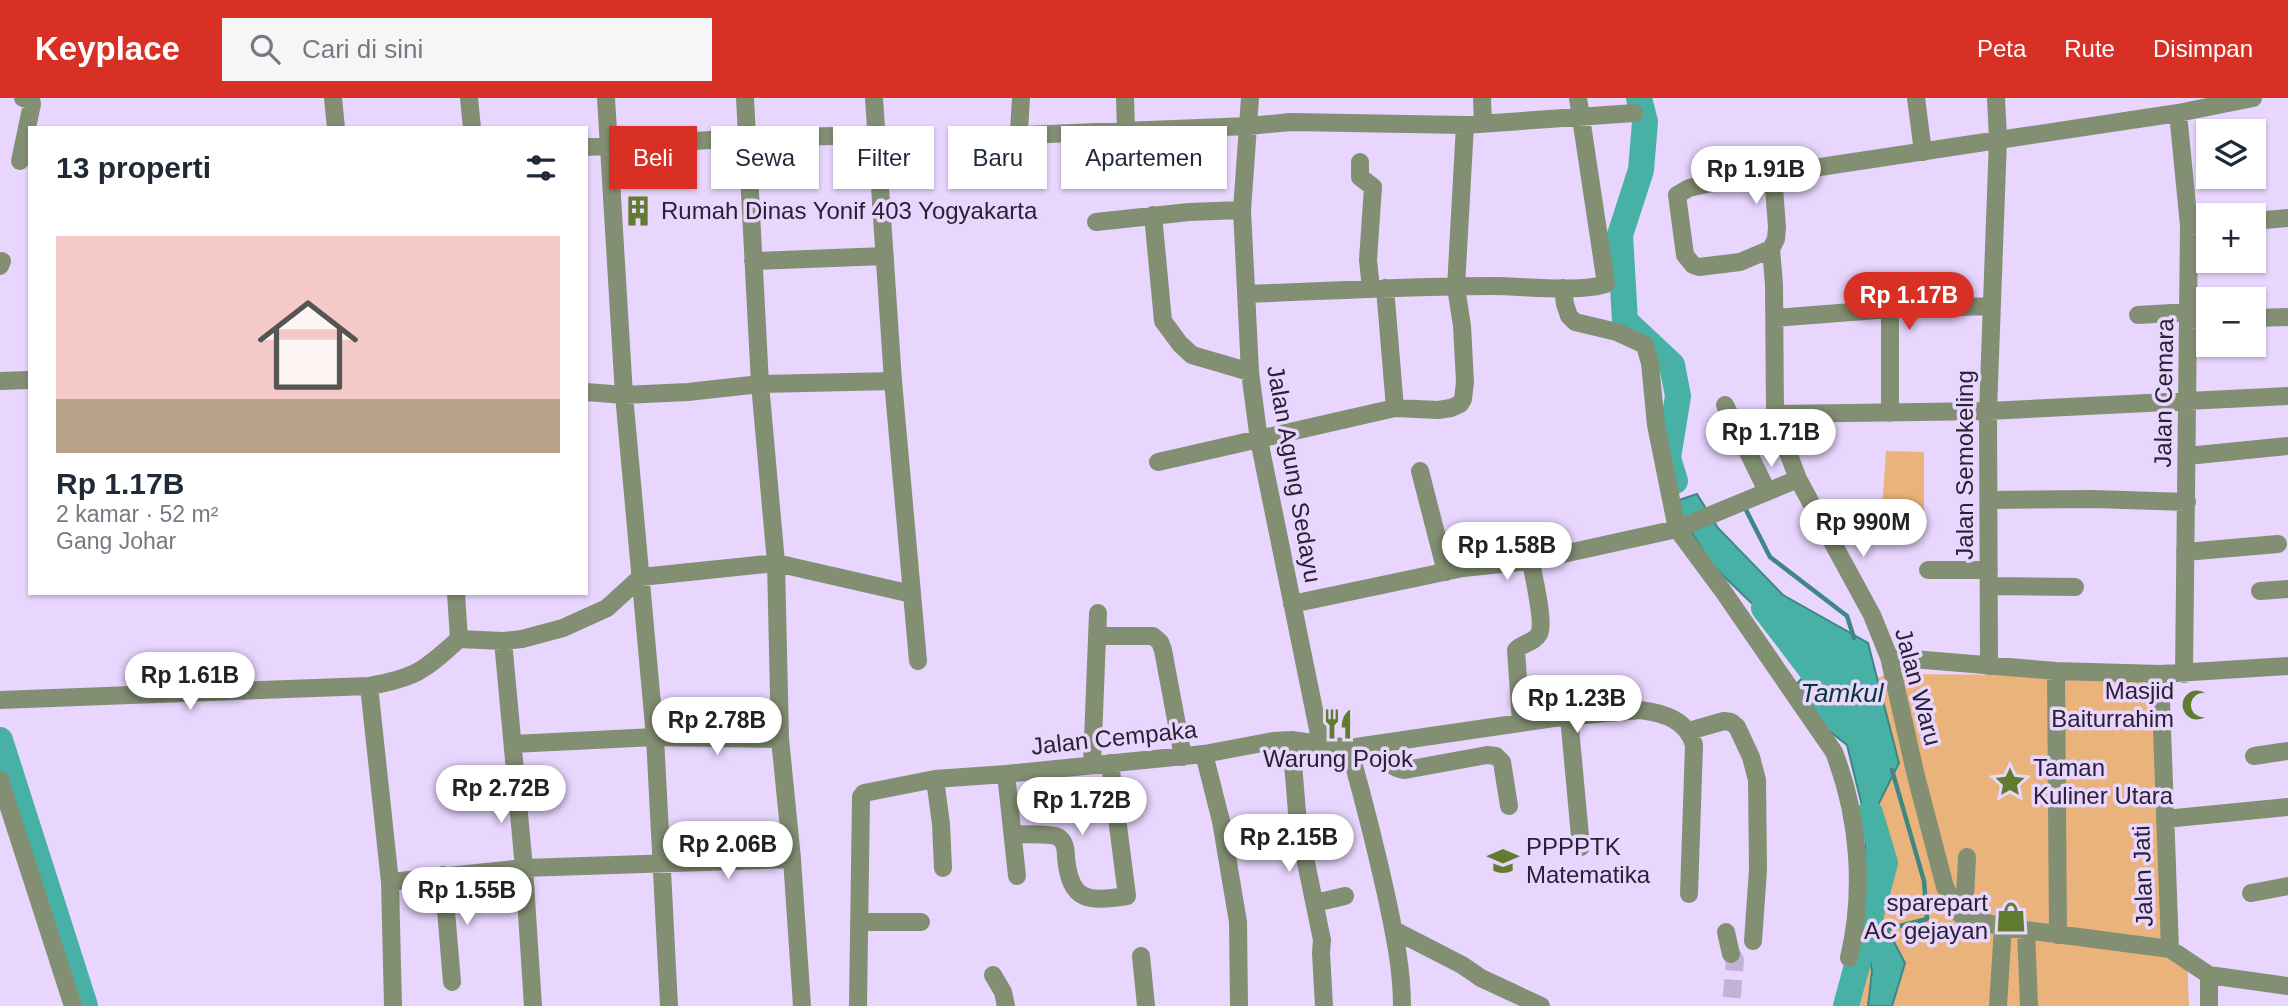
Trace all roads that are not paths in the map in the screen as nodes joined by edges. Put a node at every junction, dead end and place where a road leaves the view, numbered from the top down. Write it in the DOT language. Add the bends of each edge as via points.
graph roads {
  1 [pos="23,98"];
  2 [pos="333,98"];
  3 [pos="469,98"];
  4 [pos="606,98"];
  5 [pos="745,98"];
  6 [pos="874,98"];
  7 [pos="1021,98"];
  8 [pos="1125,98"];
  9 [pos="1250,98"];
  10 [pos="1482,98"];
  11 [pos="1916,98"];
  12 [pos="1996,98"];
  13 [pos="2253,98"];
  14 [pos="1579,107"];
  15 [pos="1634,113"];
  16 [pos="2178,113"];
  17 [pos="1474,125"];
  18 [pos="336,126"];
  19 [pos="472,126"];
  20 [pos="746,126"];
  21 [pos="876,126"];
  22 [pos="1126,126"];
  23 [pos="1249,126"];
  24 [pos="1227,127"];
  25 [pos="1061,134"];
  26 [pos="1998,139"];
  27 [pos="609,144"];
  28 [pos="588,147"];
  29 [pos="1923,152"];
  30 [pos="20,161"];
  31 [pos="1360,162"];
  32 [pos="1773,175"];
  33 [pos="612,189"];
  34 [pos="749,189"];
  35 [pos="881,189"];
  36 [pos="1242,210"];
  37 [pos="1153,215"];
  38 [pos="2288,218"];
  39 [pos="2266,220"];
  40 [pos="1096,222"];
  41 [pos="2189,226"];
  42 [pos="2196,226"];
  43 [pos="1771,249"];
  44 [pos="885,256"];
  45 [pos="753,261"];
  46 [pos="1456,287"];
  47 [pos="1378,288"];
  48 [pos="1563,288"];
  49 [pos="1247,294"];
  50 [pos="1992,306"];
  51 [pos="1890,309"];
  52 [pos="2138,315"];
  53 [pos="2189,316"];
  54 [pos="2196,317"];
  55 [pos="2288,317"];
  56 [pos="1775,318"];
  57 [pos="2266,318"];
  58 [pos="1250,372"];
  59 [pos="28,380"];
  60 [pos="0,381"];
  61 [pos="893,381"];
  62 [pos="760,384"];
  63 [pos="588,392"];
  64 [pos="624,395"];
  65 [pos="2288,396"];
  66 [pos="2186,400"];
  67 [pos="1725,405"];
  68 [pos="1395,408"];
  69 [pos="1988,411"];
  70 [pos="1775,414"];
  71 [pos="1891,414"];
  72 [pos="1259,440"];
  73 [pos="2288,446"];
  74 [pos="2188,456"];
  75 [pos="1158,462"];
  76 [pos="1420,471"];
  77 [pos="1798,480"];
  78 [pos="1763,493"];
  79 [pos="1989,500"];
  80 [pos="2188,502"];
  81 [pos="1681,528"];
  82 [pos="2278,544"];
  83 [pos="2185,552"];
  84 [pos="1531,561"];
  85 [pos="776,563"];
  86 [pos="1928,570"];
  87 [pos="1446,572"];
  88 [pos="641,577"];
  89 [pos="1989,578"];
  90 [pos="2075,587"];
  91 [pos="2288,589"];
  92 [pos="2260,591"];
  93 [pos="912,594"];
  94 [pos="456,595"];
  95 [pos="1292,604"];
  96 [pos="1098,613"];
  97 [pos="1098,636"];
  98 [pos="459,639"];
  99 [pos="503,642"];
  100 [pos="1889,657"];
  101 [pos="918,661"];
  102 [pos="1989,666"];
  103 [pos="2288,666"];
  104 [pos="2056,671"];
  105 [pos="2160,674"];
  106 [pos="2185,674"];
  107 [pos="369,686"];
  108 [pos="5,699"];
  109 [pos="1569,716"];
  110 [pos="1521,723"];
  111 [pos="1689,731"];
  112 [pos="655,737"];
  113 [pos="780,739"];
  114 [pos="1291,740"];
  115 [pos="513,744"];
  116 [pos="1376,744"];
  117 [pos="1334,746"];
  118 [pos="2288,751"];
  119 [pos="1203,754"];
  120 [pos="2254,755"];
  121 [pos="1182,757"];
  122 [pos="1110,763"];
  123 [pos="1091,764"];
  124 [pos="1006,775"];
  125 [pos="935,779"];
  126 [pos="0,780"];
  127 [pos="1509,806"];
  128 [pos="2288,807"];
  129 [pos="2165,819"];
  130 [pos="1013,834"];
  131 [pos="1581,847"];
  132 [pos="1967,857"];
  133 [pos="792,859"];
  134 [pos="662,864"];
  135 [pos="524,868"];
  136 [pos="943,868"];
  137 [pos="443,875"];
  138 [pos="1017,876"];
  139 [pos="390,882"];
  140 [pos="2288,886"];
  141 [pos="2250,893"];
  142 [pos="1689,894"];
  143 [pos="1345,896"];
  144 [pos="1315,903"];
  145 [pos="1965,918"];
  146 [pos="859,922"];
  147 [pos="921,922"];
  148 [pos="2003,927"];
  149 [pos="1394,930"];
  150 [pos="2026,930"];
  151 [pos="1726,932"];
  152 [pos="2058,936"];
  153 [pos="1754,942"];
  154 [pos="2170,949"];
  155 [pos="1731,954"];
  156 [pos="1141,956"];
  157 [pos="1850,958"];
  158 [pos="993,975"];
  159 [pos="2209,975"];
  160 [pos="452,982"];
  161 [pos="2288,986"];
  162 [pos="73,1006"];
  163 [pos="393,1006"];
  164 [pos="533,1006"];
  165 [pos="669,1006"];
  166 [pos="802,1006"];
  167 [pos="858,1006"];
  168 [pos="1006,1006"];
  169 [pos="1146,1006"];
  170 [pos="1239,1006"];
  171 [pos="1324,1006"];
  172 [pos="1402,1006"];
  173 [pos="1541,1006"];
  174 [pos="1998,1006"];
  175 [pos="2029,1006"];
  176 [pos="2209,1006"];
  1 -- 30 [label="street" via="32,104"];
  2 -- 18 [label="street"];
  3 -- 19 [label="street"];
  4 -- 27 [label="street"];
  5 -- 20 [label="street"];
  6 -- 21 [label="street"];
  7 -- 25 [label="street" via="1019,131 1023,135"];
  8 -- 22 [label="street"];
  9 -- 23 [label="street, Jalan Agung Sedayu"];
  10 -- 17 [label="street"];
  11 -- 29 [label="street"];
  12 -- 26 [label="street, Jalan Semokeling"];
  13 -- 16 [label="street"];
  14 -- 15 [label="street"];
  14 -- 17 [label="street"];
  14 -- 48 [label="street" via="1606,284"];
  16 -- 26 [label="street"];
  16 -- 41 [label="street, Jalan Cemara"];
  17 -- 23 [label="street" via="1291,122"];
  17 -- 46 [label="street"];
  23 -- 24 [label="street"];
  23 -- 36 [label="street, Jalan Agung Sedayu"];
  26 -- 29 [label="street"];
  26 -- 50 [label="street, Jalan Semokeling"];
  27 -- 28 [label="street"];
  29 -- 32 [label="street"];
  31 -- 47 [label="street" via="1360,177 1373,187 1368,260"];
  32 -- 43 [label="street" via="1777,227"];
  32 -- 43 [label="street" via="1707,184 1677,197 1690,263 1699,267 1740,262"];
  33 -- 64 [label="street"];
  34 -- 45 [label="street"];
  35 -- 44 [label="street"];
  36 -- 37 [label="street"];
  36 -- 49 [label="street, Jalan Agung Sedayu"];
  37 -- 40 [label="street"];
  37 -- 58 [label="street" via="1163,321 1192,355"];
  38 -- 39 [label="street"];
  41 -- 42 [label="street"];
  41 -- 53 [label="street, Jalan Cemara"];
  43 -- 56 [label="street, Jalan Waru"];
  44 -- 45 [label="street"];
  44 -- 61 [label="street"];
  45 -- 62 [label="street"];
  46 -- 47 [label="street"];
  46 -- 48 [label="street"];
  46 -- 68 [label="street" via="1462,326 1463,400 1445,410"];
  47 -- 49 [label="street"];
  47 -- 68 [label="street"];
  48 -- 81 [label="street" via="1574,322 1617,332 1645,345 1656,425"];
  49 -- 58 [label="street, Jalan Agung Sedayu"];
  50 -- 51 [label="street"];
  50 -- 69 [label="street, Jalan Semokeling"];
  51 -- 56 [label="street"];
  51 -- 71 [label="street"];
  52 -- 53 [label="street"];
  53 -- 54 [label="street"];
  53 -- 66 [label="street, Jalan Cemara"];
  55 -- 57 [label="street"];
  56 -- 70 [label="street, Jalan Waru"];
  58 -- 72 [label="street, Jalan Agung Sedayu"];
  59 -- 60 [label="street"];
  61 -- 62 [label="street"];
  61 -- 93 [label="street"];
  62 -- 64 [label="street"];
  62 -- 85 [label="street"];
  63 -- 64 [label="street"];
  64 -- 88 [label="street"];
  65 -- 66 [label="street"];
  66 -- 69 [label="street"];
  66 -- 74 [label="street, Jalan Cemara"];
  67 -- 78 [label="street"];
  68 -- 72 [label="street"];
  69 -- 71 [label="street"];
  69 -- 79 [label="street, Jalan Semokeling"];
  70 -- 71 [label="street"];
  70 -- 77 [label="street, Jalan Waru"];
  72 -- 75 [label="street"];
  72 -- 95 [label="street, Jalan Agung Sedayu"];
  73 -- 74 [label="street"];
  74 -- 80 [label="street, Jalan Cemara"];
  76 -- 87 [label="street"];
  77 -- 78 [label="street"];
  77 -- 100 [label="street, Jalan Waru" via="1872,615"];
  78 -- 81 [label="street"];
  79 -- 80 [label="street"];
  79 -- 89 [label="street, Jalan Semokeling"];
  80 -- 83 [label="street, Jalan Cemara"];
  81 -- 84 [label="street"];
  81 -- 157 [label="street" via="1834,752 1844,778 1858,865 1858,910"];
  82 -- 83 [label="street"];
  83 -- 106 [label="street, Jalan Cemara"];
  84 -- 87 [label="street"];
  84 -- 110 [label="street" via="1540,632 1516,650"];
  85 -- 88 [label="street"];
  85 -- 93 [label="street"];
  85 -- 113 [label="street"];
  86 -- 89 [label="street"];
  87 -- 95 [label="street"];
  88 -- 99 [label="street" via="607,608 563,628"];
  88 -- 112 [label="street"];
  89 -- 90 [label="street"];
  89 -- 102 [label="street, Jalan Semokeling"];
  91 -- 92 [label="street"];
  93 -- 101 [label="street"];
  94 -- 98 [label="street"];
  95 -- 117 [label="street, Jalan Agung Sedayu"];
  96 -- 97 [label="street"];
  97 -- 121 [label="street" via="1153,636 1160,642"];
  97 -- 123 [label="street"];
  98 -- 99 [label="street"];
  98 -- 107 [label="street" via="424,670"];
  99 -- 115 [label="street"];
  100 -- 102 [label="street"];
  100 -- 145 [label="street, Jalan Waru" via="1945,887"];
  102 -- 104 [label="street"];
  103 -- 106 [label="street"];
  104 -- 105 [label="street"];
  104 -- 152 [label="street"];
  105 -- 106 [label="street"];
  105 -- 129 [label="street, Jalan Jati"];
  107 -- 108 [label="street"];
  107 -- 139 [label="street"];
  109 -- 110 [label="street, Jalan Cempaka"];
  109 -- 111 [label="street, Jalan Cempaka" via="1640,710 1673,719"];
  109 -- 131 [label="street"];
  110 -- 116 [label="street, Jalan Cempaka"];
  111 -- 142 [label="street" via="1694,756"];
  111 -- 153 [label="street" via="1731,722 1751,757 1757,780"];
  112 -- 113 [label="street"];
  112 -- 115 [label="street"];
  112 -- 134 [label="street"];
  113 -- 133 [label="street"];
  114 -- 117 [label="street, Jalan Cempaka"];
  114 -- 119 [label="street, Jalan Cempaka"];
  114 -- 144 [label="street" via="1298,824"];
  115 -- 135 [label="street"];
  116 -- 117 [label="street, Jalan Cempaka"];
  116 -- 127 [label="street" via="1389,764 1405,770 1496,756 1502,762"];
  117 -- 149 [label="street, Jalan Agung Sedayu" via="1369,818"];
  118 -- 120 [label="street"];
  119 -- 121 [label="street, Jalan Cempaka"];
  119 -- 170 [label="street" via="1221,821 1238,922"];
  121 -- 122 [label="street, Jalan Cempaka"];
  122 -- 123 [label="street, Jalan Cempaka"];
  122 -- 130 [label="street" via="1127,896 1101,900 1077,893 1060,839"];
  123 -- 124 [label="street, Jalan Cempaka"];
  124 -- 125 [label="street, Jalan Cempaka"];
  124 -- 130 [label="street"];
  125 -- 136 [label="street"];
  125 -- 146 [label="street, Jalan Cempaka" via="861,795"];
  126 -- 162 [label="street"];
  128 -- 129 [label="street"];
  129 -- 154 [label="street, Jalan Jati"];
  130 -- 138 [label="street"];
  132 -- 145 [label="street"];
  133 -- 134 [label="street"];
  133 -- 166 [label="street"];
  134 -- 135 [label="street"];
  134 -- 165 [label="street"];
  135 -- 137 [label="street"];
  135 -- 164 [label="street"];
  137 -- 139 [label="street"];
  137 -- 160 [label="street"];
  139 -- 163 [label="street"];
  140 -- 141 [label="street"];
  143 -- 144 [label="street"];
  144 -- 171 [label="street" via="1322,940"];
  145 -- 148 [label="street"];
  146 -- 147 [label="street"];
  146 -- 167 [label="street, Jalan Cempaka"];
  148 -- 150 [label="street"];
  148 -- 174 [label="street"];
  149 -- 172 [label="street, Jalan Agung Sedayu"];
  149 -- 173 [label="street"];
  150 -- 152 [label="street"];
  150 -- 175 [label="street"];
  151 -- 155 [label="street"];
  152 -- 154 [label="street"];
  154 -- 159 [label="street"];
  156 -- 169 [label="street"];
  158 -- 168 [label="street"];
  159 -- 161 [label="street"];
  159 -- 176 [label="street"];
}
